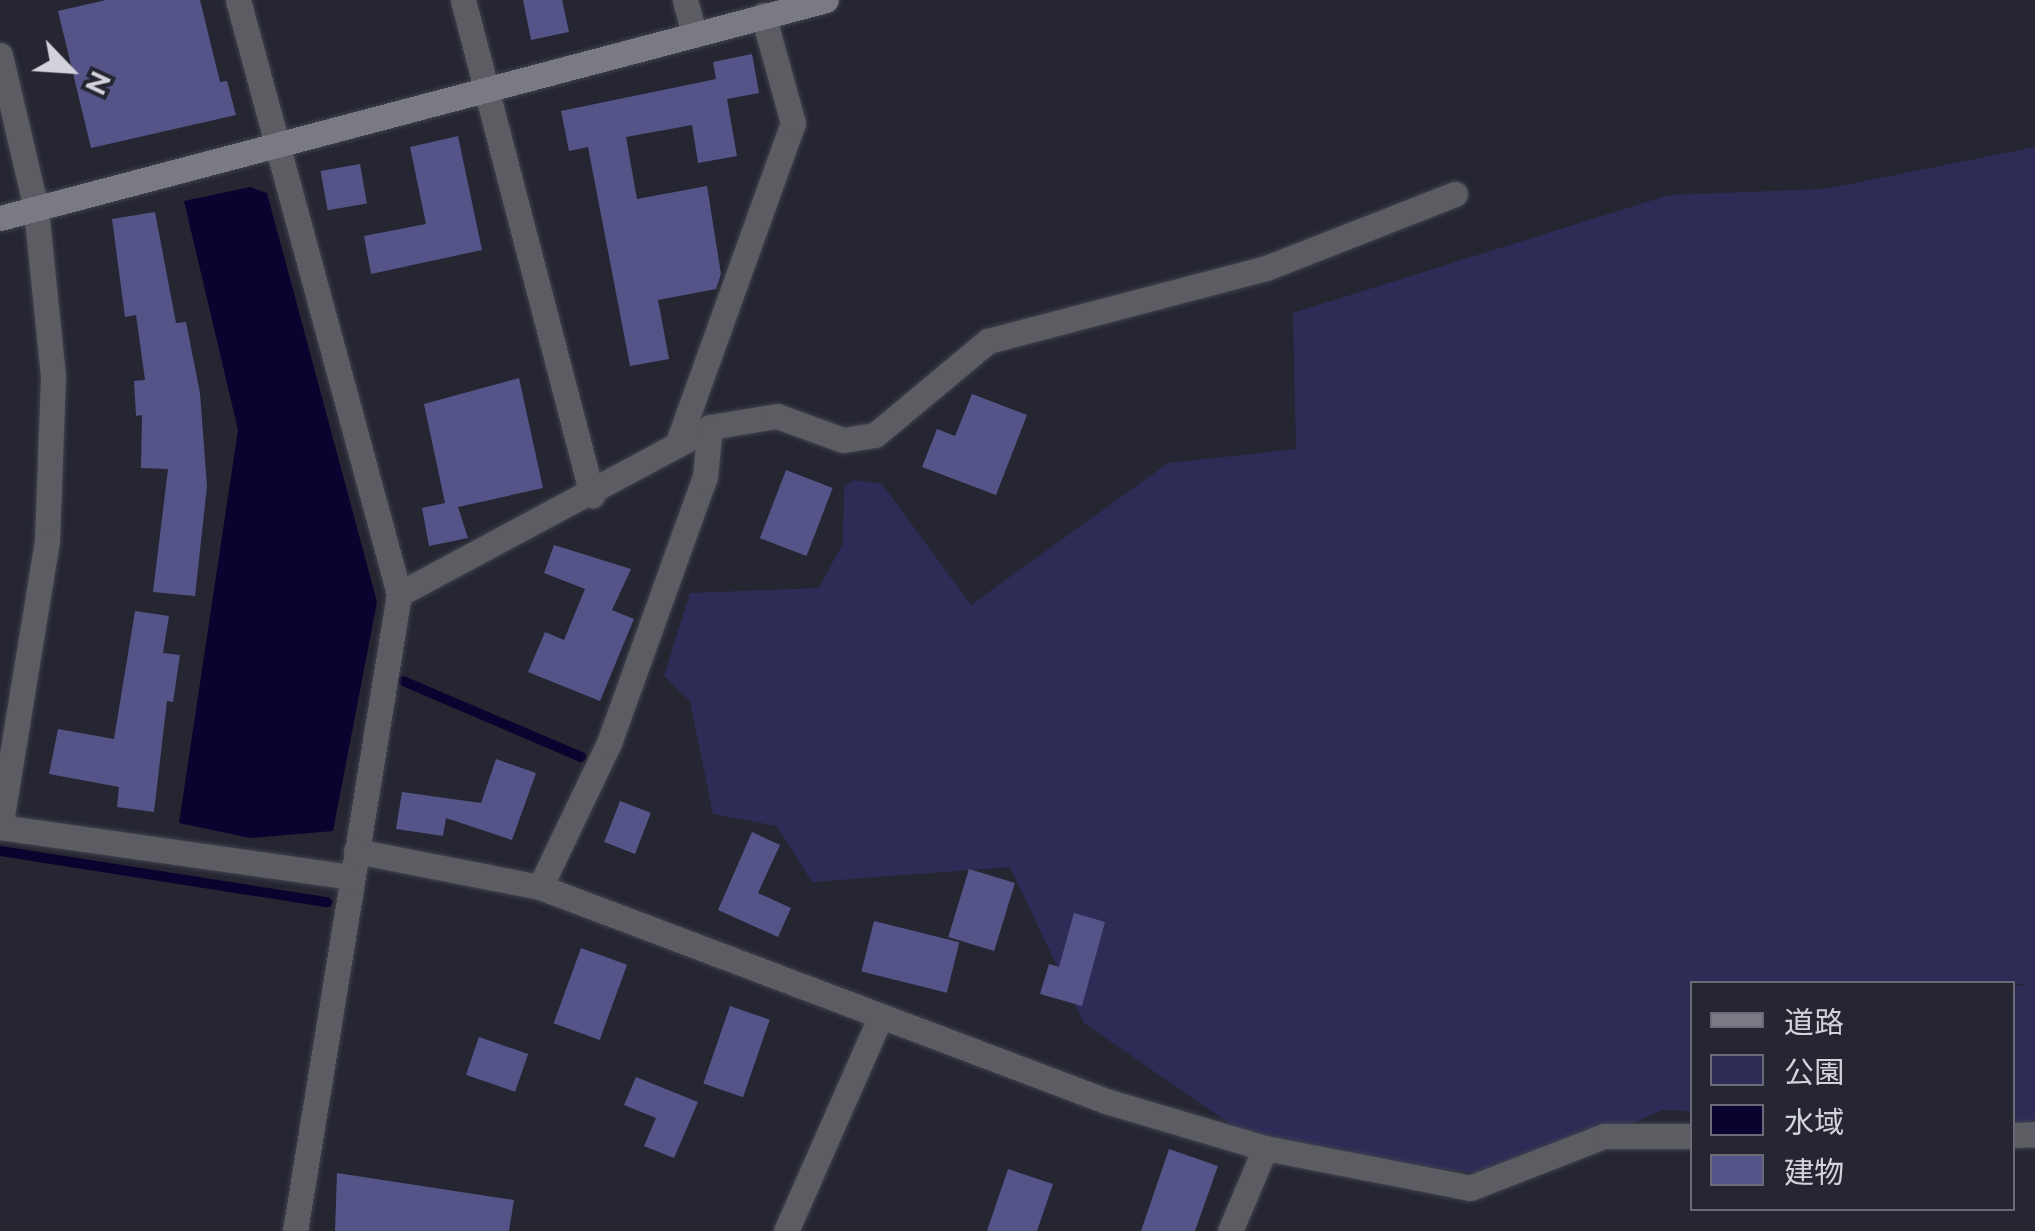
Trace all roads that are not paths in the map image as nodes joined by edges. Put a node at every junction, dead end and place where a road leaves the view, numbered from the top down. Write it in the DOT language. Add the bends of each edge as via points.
graph roads {
  1 [pos="238,0"];
  2 [pos="464,0"];
  3 [pos="685,0"];
  4 [pos="826,0"];
  5 [pos="764,15"];
  6 [pos="694,33"];
  7 [pos="0,55"];
  8 [pos="487,90"];
  9 [pos="275,144"];
  10 [pos="1455,194"];
  11 [pos="36,209"];
  12 [pos="0,218"];
  13 [pos="710,428"];
  14 [pos="677,445"];
  15 [pos="592,495"];
  16 [pos="398,594"];
  17 [pos="356,850"];
  18 [pos="352,877"];
  19 [pos="540,887"];
  20 [pos="881,1016"];
  21 [pos="1690,1136"];
  22 [pos="1264,1148"];
  23 [pos="295,1231"];
  24 [pos="786,1231"];
  25 [pos="1230,1231"];
  1 -- 9 [label="street"];
  2 -- 8 [label="street"];
  3 -- 6 [label="street"];
  4 -- 5 [label="street"];
  5 -- 6 [label="street"];
  5 -- 14 [label="street" via="794,123"];
  6 -- 8 [label="street"];
  7 -- 11 [label="street"];
  8 -- 9 [label="street"];
  8 -- 15 [label="street"];
  9 -- 11 [label="street"];
  9 -- 16 [label="street"];
  10 -- 13 [label="street" via="1266,268 988,341 874,435 843,440 776,416"];
  11 -- 12 [label="street"];
  11 -- 18 [label="street" via="52,376 48,541 0,828"];
  13 -- 14 [label="street"];
  13 -- 19 [label="street" via="704,476 615,725"];
  14 -- 15 [label="street"];
  15 -- 16 [label="street"];
  16 -- 17 [label="street"];
  17 -- 18 [label="street"];
  17 -- 19 [label="street"];
  18 -- 23 [label="street"];
  19 -- 20 [label="street"];
  20 -- 22 [label="street" via="1106,1101"];
  20 -- 24 [label="street"];
  21 -- 22 [label="street" via="1604,1136 1470,1188"];
  22 -- 25 [label="street"];
}
